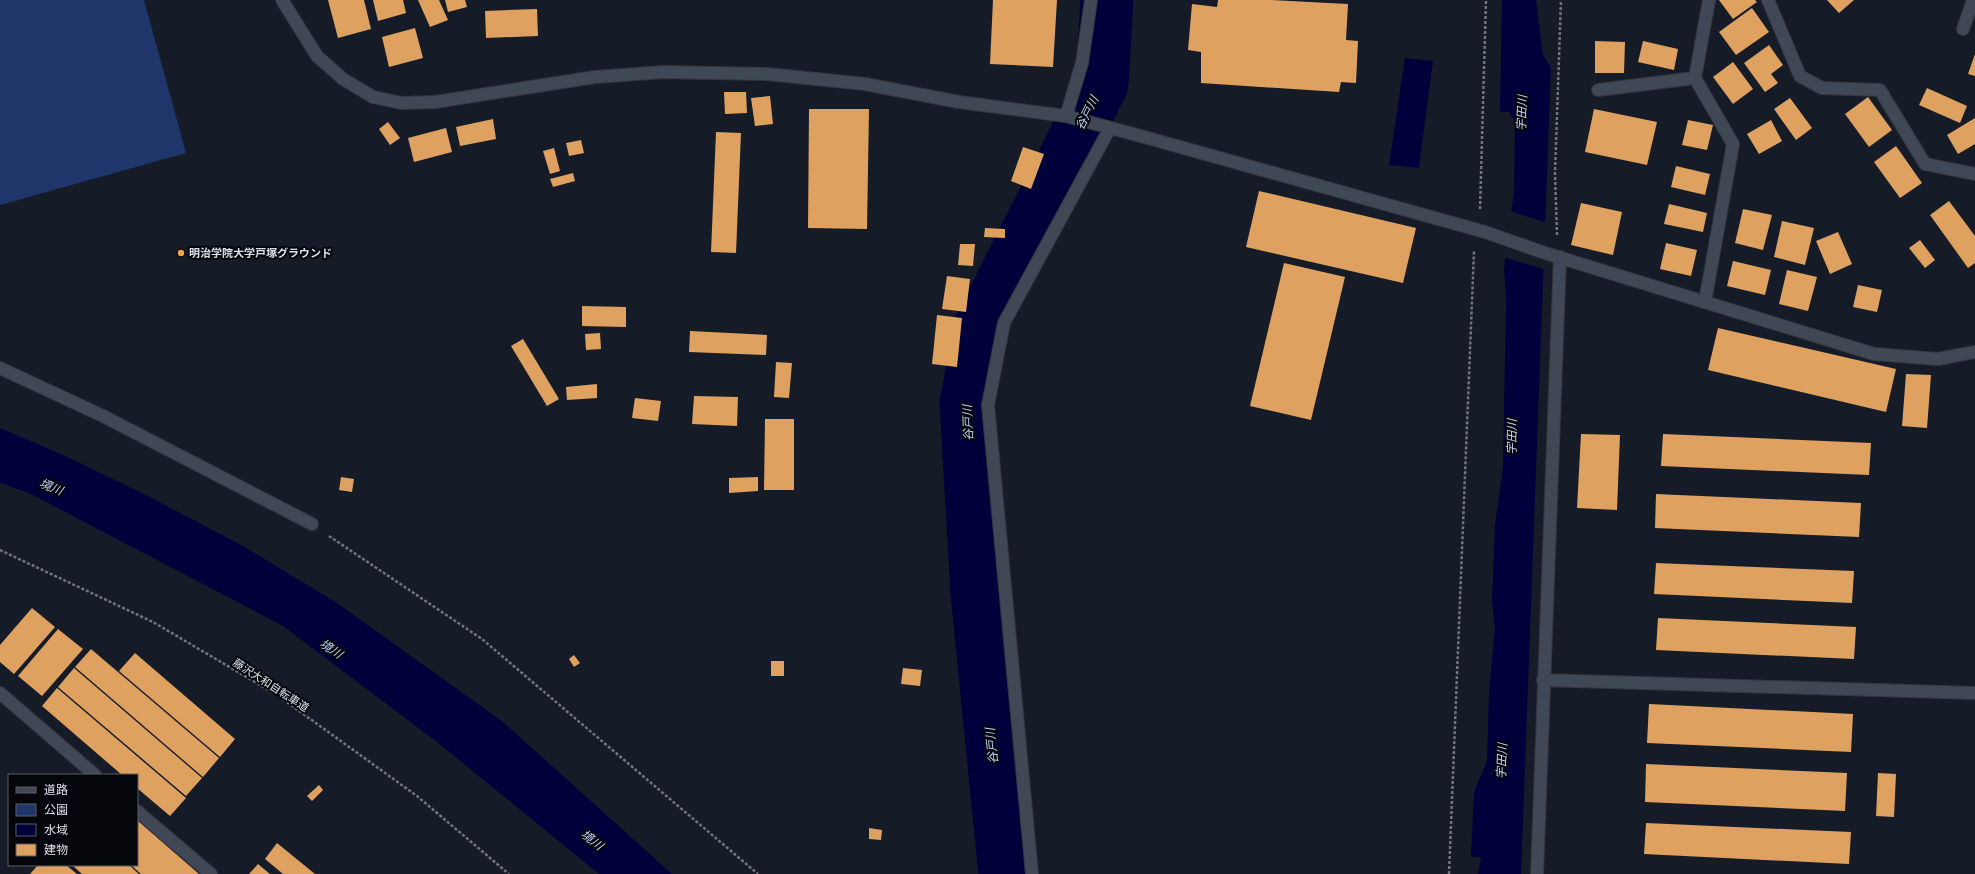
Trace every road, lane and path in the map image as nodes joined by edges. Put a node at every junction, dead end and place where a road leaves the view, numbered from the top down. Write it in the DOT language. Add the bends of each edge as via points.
graph roads {
  1 [pos="282,0"];
  2 [pos="1091,0"];
  3 [pos="1486,0"];
  4 [pos="1561,0"];
  5 [pos="1708,0"];
  6 [pos="1768,0"];
  7 [pos="1973,0"];
  8 [pos="1963,29"];
  9 [pos="1695,78"];
  10 [pos="1598,90"];
  11 [pos="1066,116"];
  12 [pos="1110,128"];
  13 [pos="1975,174"];
  14 [pos="1480,230"];
  15 [pos="1560,257"];
  16 [pos="1706,302"];
  17 [pos="1975,352"];
  18 [pos="0,368"];
  19 [pos="312,524"];
  20 [pos="0,550"];
  21 [pos="1543,680"];
  22 [pos="0,693"];
  23 [pos="1975,693"];
  24 [pos="95,774"];
  25 [pos="138,811"];
  26 [pos="211,874"];
  27 [pos="508,874"];
  28 [pos="758,874"];
  29 [pos="1032,874"];
  30 [pos="1448,874"];
  31 [pos="1537,874"];
  1 -- 11 [label="street" via="318,56 343,79 373,97 402,103 435,102 595,77 664,72 767,74 865,84 959,102"];
  2 -- 11 [label="street" via="1082,63"];
  3 -- 14 [label="path"];
  4 -- 15 [label="path" via="1555,173"];
  5 -- 9 [label="street"];
  6 -- 13 [label="street" via="1800,76 1822,88 1880,90 1925,164"];
  7 -- 8 [label="street"];
  9 -- 10 [label="street"];
  9 -- 16 [label="street" via="1733,144"];
  11 -- 12 [label="street"];
  12 -- 14 [label="street"];
  12 -- 29 [label="street" via="1004,324 988,405"];
  14 -- 15 [label="street"];
  14 -- 30 [label="path"];
  15 -- 16 [label="street"];
  15 -- 21 [label="street"];
  16 -- 17 [label="street" via="1874,354 1938,359"];
  18 -- 19 [label="street" via="103,416"];
  19 -- 28 [label="path" via="482,639"];
  20 -- 27 [label="path, 藤沢大和自転車道" via="153,622 277,695 417,796"];
  21 -- 23 [label="street"];
  21 -- 31 [label="street"];
  22 -- 24 [label="street"];
  25 -- 26 [label="street"];
}
